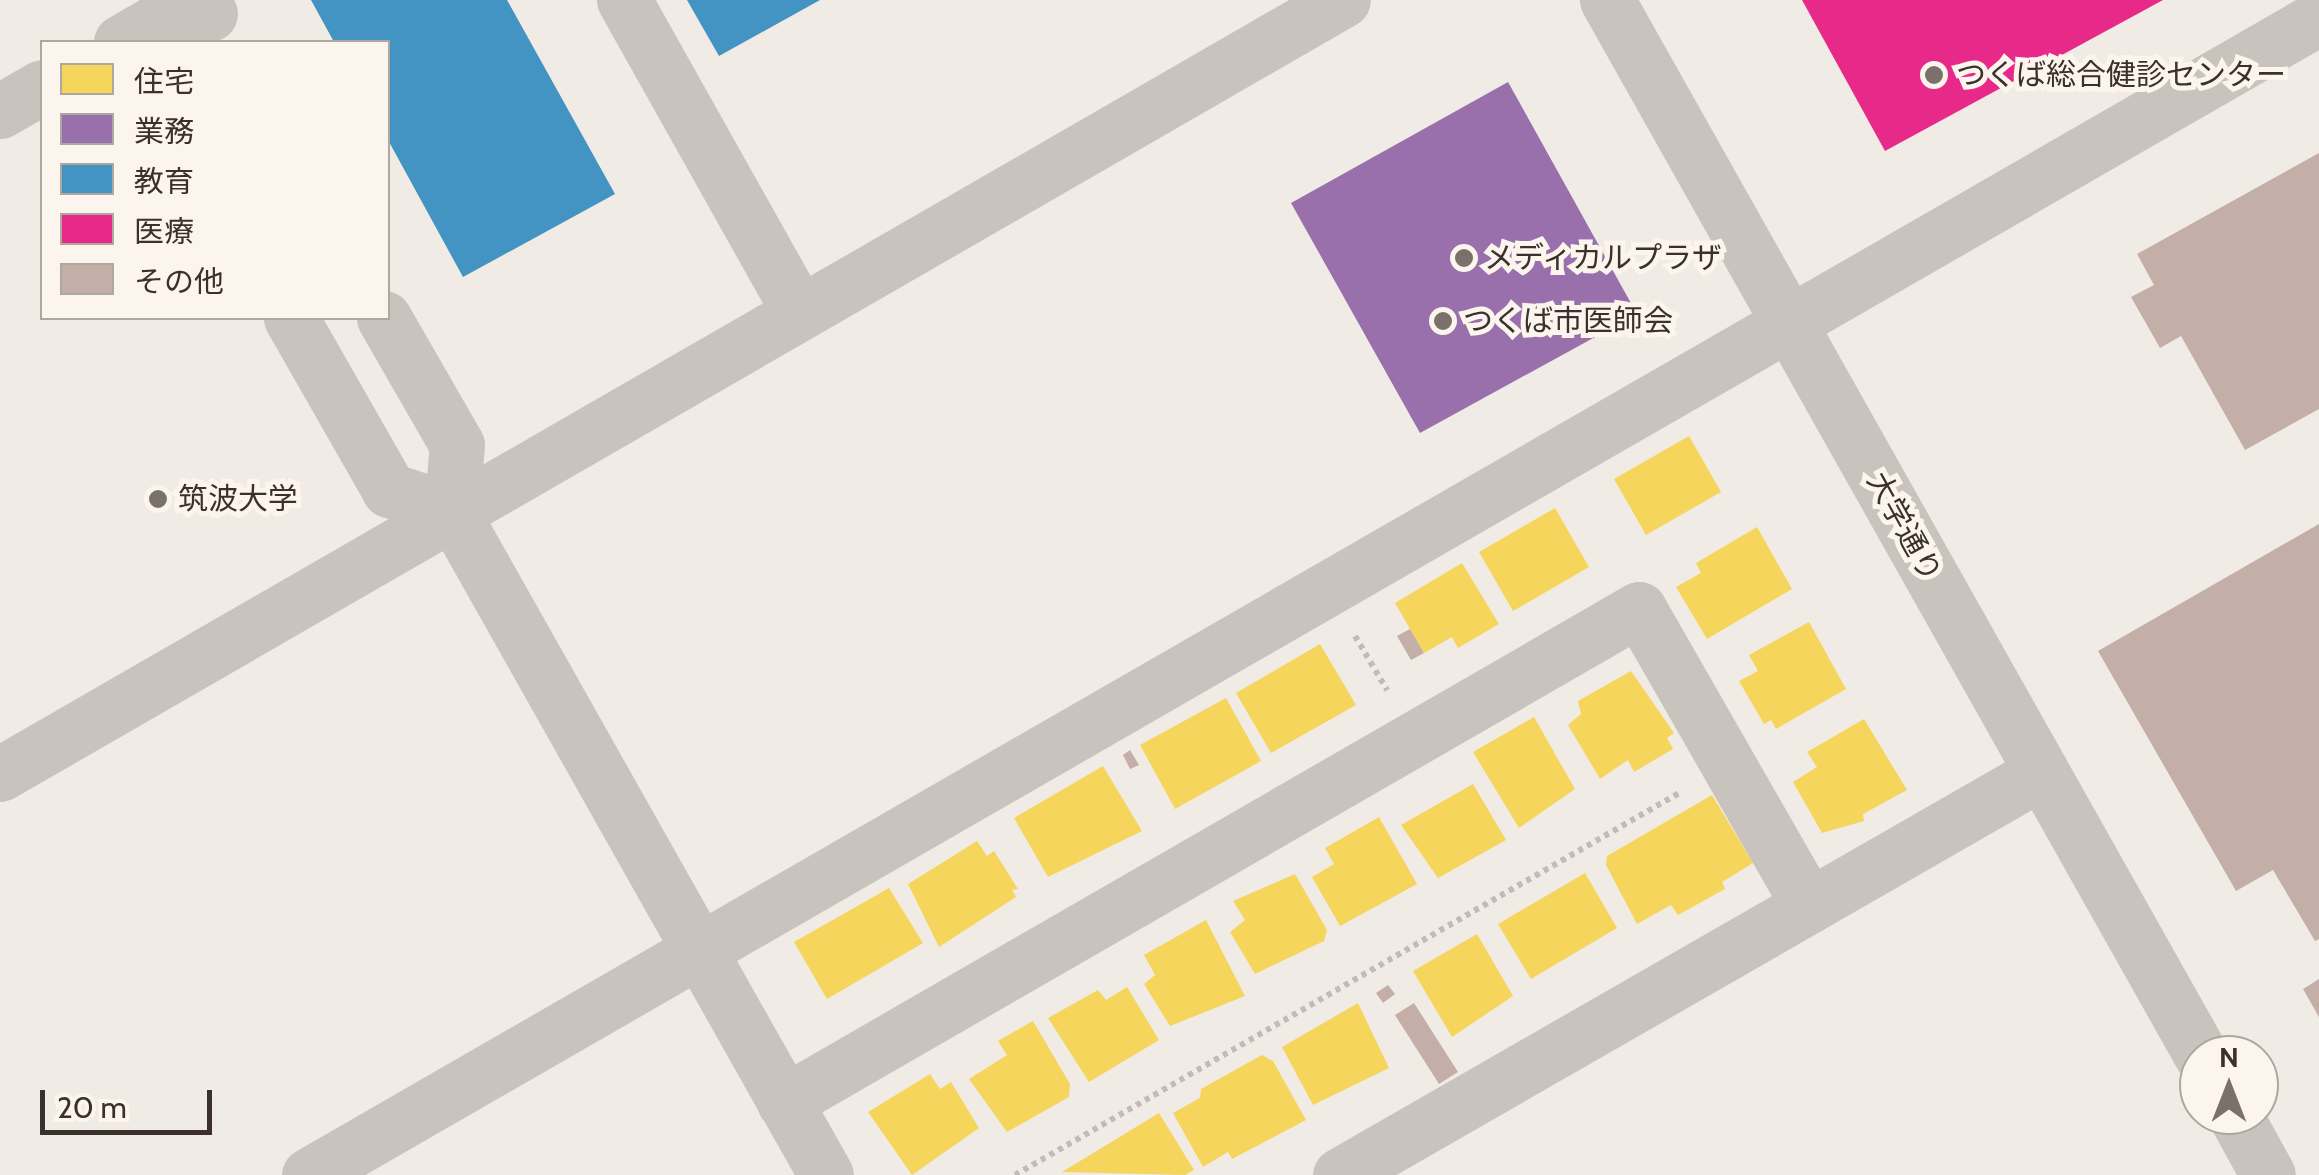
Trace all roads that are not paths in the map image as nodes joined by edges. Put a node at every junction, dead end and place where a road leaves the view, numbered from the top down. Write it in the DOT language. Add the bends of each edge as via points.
graph roads {
  1 [pos="624,0"];
  2 [pos="1344,0"];
  3 [pos="1607,0"];
  4 [pos="2319,18"];
  5 [pos="211,20"];
  6 [pos="123,31"];
  7 [pos="40,88"];
  8 [pos="0,111"];
  9 [pos="40,129"];
  10 [pos="0,152"];
  11 [pos="799,312"];
  12 [pos="292,320"];
  13 [pos="385,320"];
  14 [pos="1791,325"];
  15 [pos="451,510"];
  16 [pos="2042,772"];
  17 [pos="0,774"];
  18 [pos="1809,906"];
  19 [pos="698,953"];
  20 [pos="2190,1035"];
  21 [pos="784,1102"];
  22 [pos="2245,1135"];
  23 [pos="309,1175"];
  24 [pos="826,1175"];
  25 [pos="1340,1175"];
  26 [pos="2268,1175"];
  1 -- 11 [label="street"];
  2 -- 11 [label="street"];
  3 -- 14 [label="street, 大学通り"];
  4 -- 14 [label="street"];
  5 -- 6 [label="street" via="172,13"];
  7 -- 8 [label="street"];
  9 -- 10 [label="street"];
  11 -- 15 [label="street"];
  12 -- 15 [label="street" via="390,490"];
  13 -- 15 [label="street" via="457,444"];
  14 -- 16 [label="street, 大学通り"];
  14 -- 19 [label="street"];
  15 -- 17 [label="street"];
  15 -- 19 [label="street"];
  16 -- 18 [label="street"];
  16 -- 20 [label="street, 大学通り"];
  18 -- 21 [label="street" via="1638,609"];
  18 -- 25 [label="street"];
  19 -- 21 [label="street"];
  19 -- 23 [label="street"];
  21 -- 24 [label="street"];
  22 -- 26 [label="street"];
}
